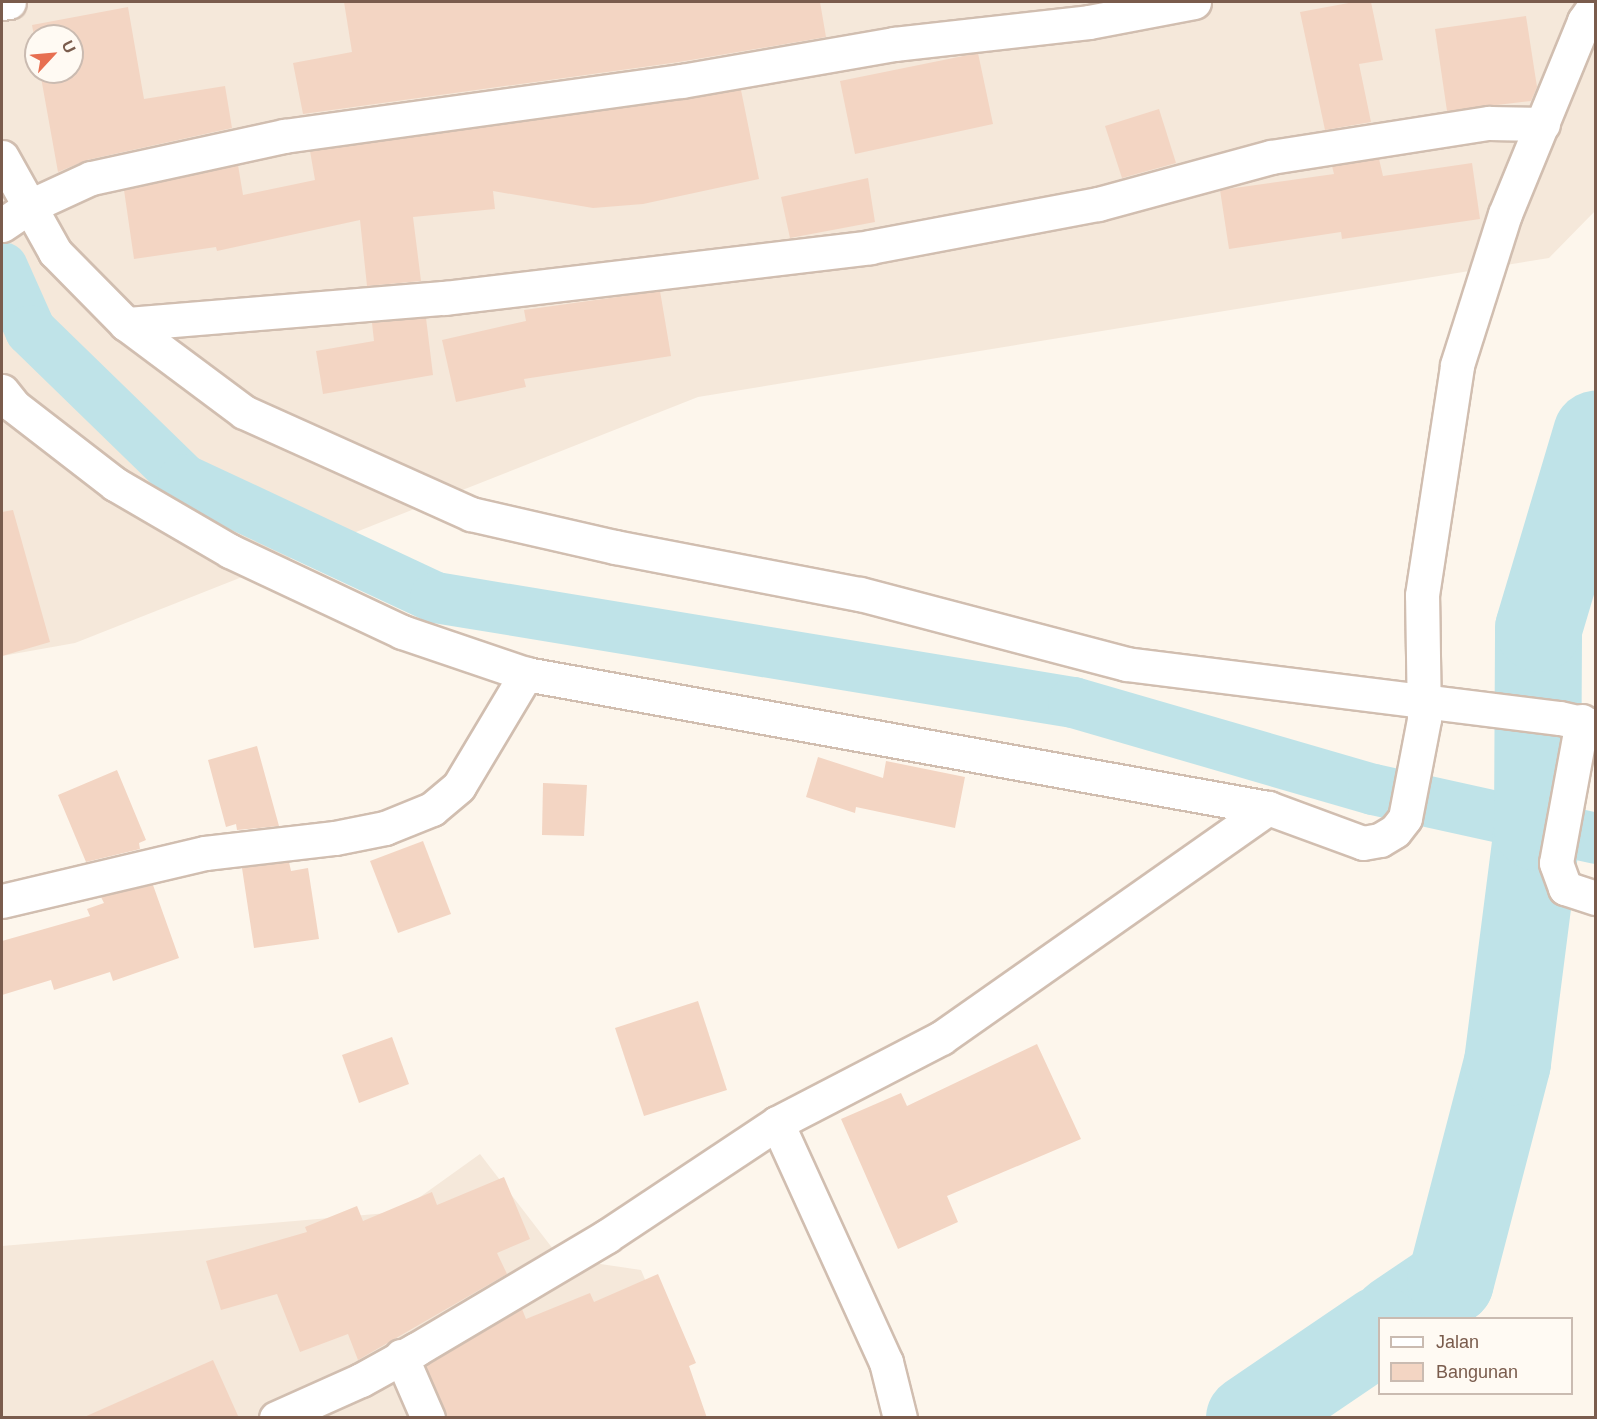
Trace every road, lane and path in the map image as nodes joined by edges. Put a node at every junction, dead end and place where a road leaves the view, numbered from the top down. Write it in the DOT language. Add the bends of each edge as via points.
graph roads {
  1 [pos="9,2"];
  2 [pos="1194,2"];
  3 [pos="2,3"];
  4 [pos="1596,4"];
  5 [pos="1543,124"];
  6 [pos="2,157"];
  7 [pos="14,217"];
  8 [pos="126,324"];
  9 [pos="6,402"];
  10 [pos="526,674"];
  11 [pos="1424,711"];
  12 [pos="1579,722"];
  13 [pos="1268,808"];
  14 [pos="1596,898"];
  15 [pos="2,901"];
  16 [pos="777,1123"];
  17 [pos="400,1356"];
  18 [pos="276,1418"];
  19 [pos="428,1418"];
  20 [pos="900,1418"];
  1 -- 3 [label="street"];
  2 -- 7 [label="street" via="1089,22 894,44 682,81 284,136 91,178"];
  4 -- 5 [label="street" via="1584,21"];
  5 -- 8 [label="street" via="1489,123 1272,157 1098,204 870,247 445,297"];
  5 -- 11 [label="street" via="1505,214 1457,365 1422,595"];
  6 -- 7 [label="street"];
  7 -- 8 [label="street" via="55,252"];
  8 -- 11 [label="street" via="244,412 471,514 615,547 860,594 1126,664"];
  9 -- 10 [label="street" via="115,484 230,551 402,632"];
  10 -- 13 [label="street"];
  10 -- 15 [label="street" via="459,786 432,809 386,828 205,853"];
  11 -- 12 [label="street" via="1463,705"];
  11 -- 13 [label="street" via="1405,818 1395,831 1380,840 1363,843"];
  12 -- 14 [label="street" via="1573,778 1556,862 1564,888"];
  13 -- 16 [label="street" via="940,1038"];
  16 -- 17 [label="street" via="607,1236"];
  16 -- 20 [label="street" via="886,1362"];
  17 -- 18 [label="street" via="361,1380"];
  17 -- 19 [label="street"];
}
